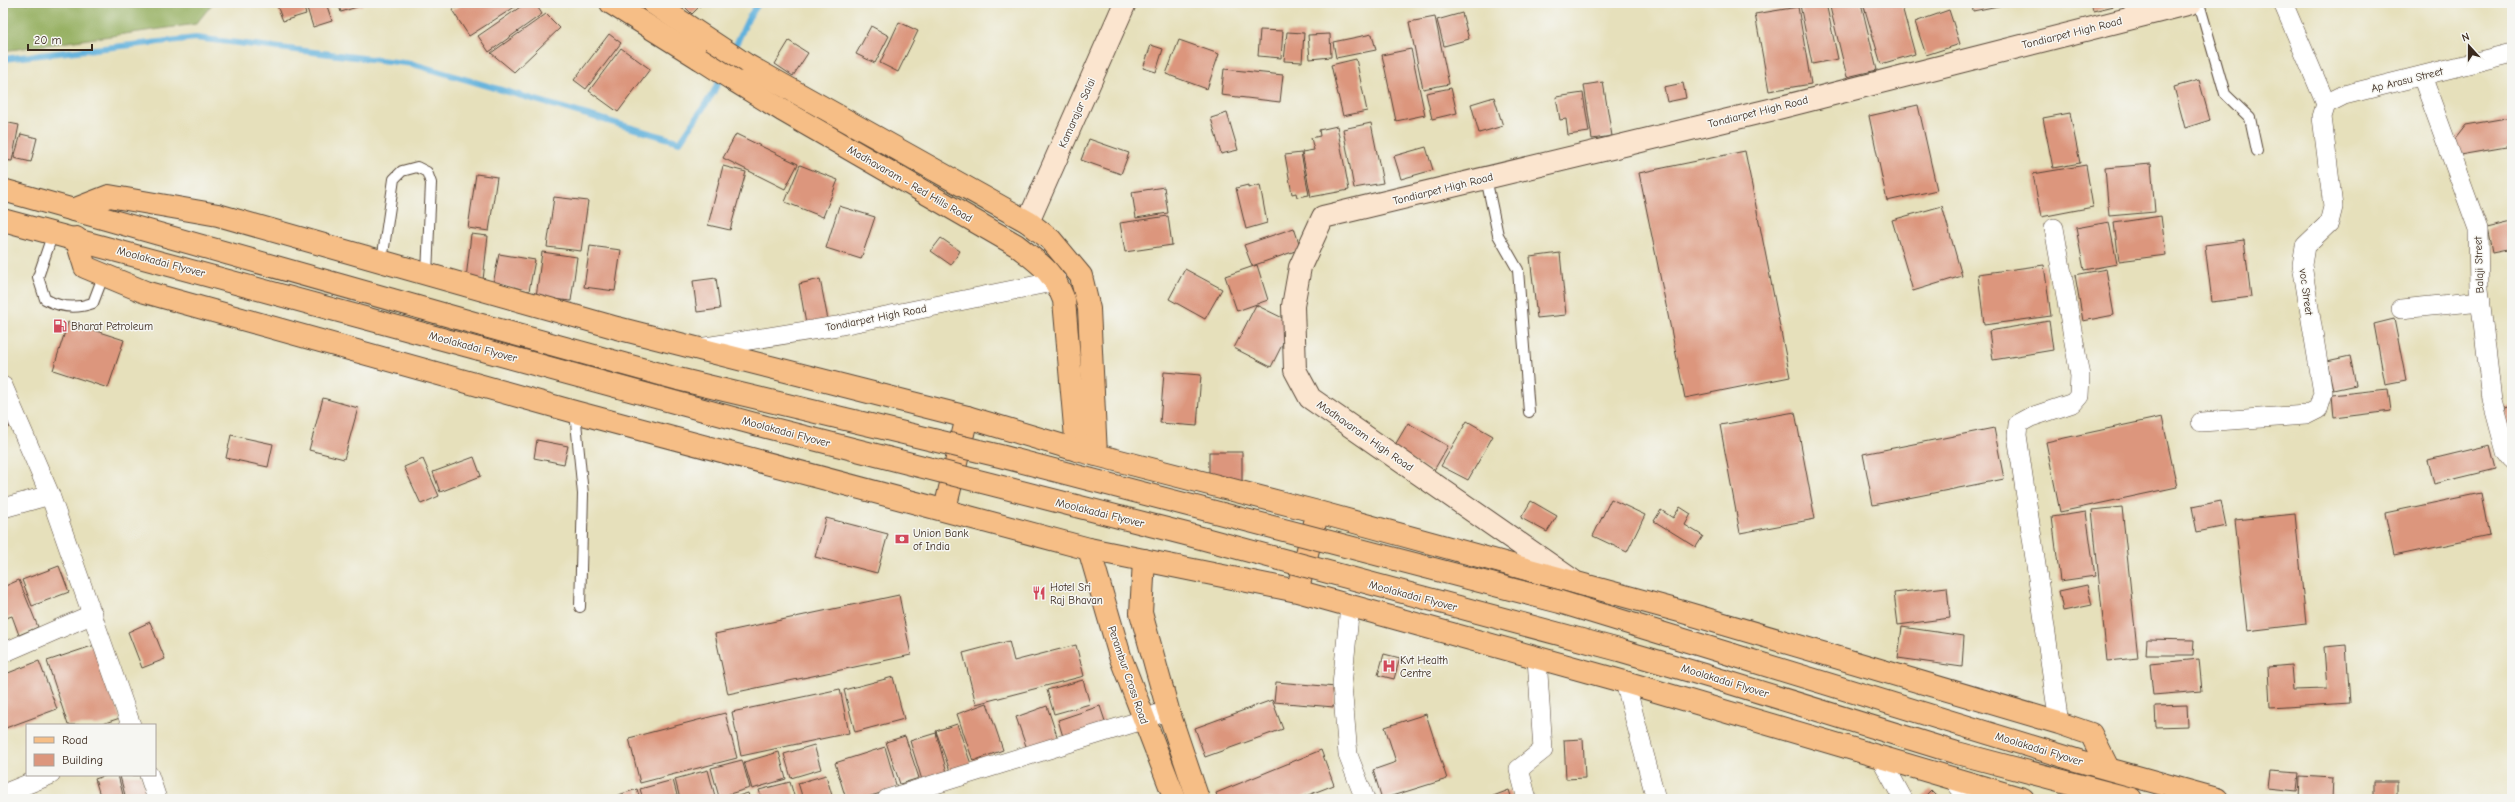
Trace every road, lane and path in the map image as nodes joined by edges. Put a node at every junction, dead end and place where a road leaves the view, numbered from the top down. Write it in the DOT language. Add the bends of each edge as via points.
graph roads {
  1 [pos="611,3"];
  2 [pos="652,3"];
  3 [pos="2191,3"];
  4 [pos="2199,3"];
  5 [pos="2283,3"];
  6 [pos="1124,6"];
  7 [pos="704,49"];
  8 [pos="2512,52"];
  9 [pos="740,72"];
  10 [pos="2422,76"];
  11 [pos="2326,104"];
  12 [pos="2257,151"];
  13 [pos="1486,178"];
  14 [pos="3,190"];
  15 [pos="73,210"];
  16 [pos="1323,217"];
  17 [pos="3,220"];
  18 [pos="1028,222"];
  19 [pos="2054,228"];
  20 [pos="53,233"];
  21 [pos="76,238"];
  22 [pos="382,261"];
  23 [pos="104,274"];
  24 [pos="427,274"];
  25 [pos="1057,281"];
  26 [pos="2480,301"];
  27 [pos="2401,309"];
  28 [pos="695,349"];
  29 [pos="3,386"];
  30 [pos="575,412"];
  31 [pos="1530,412"];
  32 [pos="967,417"];
  33 [pos="2201,422"];
  34 [pos="1086,453"];
  35 [pos="2512,460"];
  36 [pos="50,495"];
  37 [pos="3,508"];
  38 [pos="945,509"];
  39 [pos="1318,512"];
  40 [pos="1089,549"];
  41 [pos="1144,560"];
  42 [pos="1577,584"];
  43 [pos="1297,591"];
  44 [pos="1350,606"];
  45 [pos="580,607"];
  46 [pos="93,614"];
  47 [pos="3,653"];
  48 [pos="1537,658"];
  49 [pos="1625,682"];
  50 [pos="1168,710"];
  51 [pos="1143,720"];
  52 [pos="2059,723"];
  53 [pos="131,724"];
  54 [pos="1880,757"];
  55 [pos="2108,768"];
  56 [pos="48,776"];
  57 [pos="149,776"];
  58 [pos="1954,780"];
  59 [pos="3,794"];
  60 [pos="2123,798"];
  61 [pos="157,799"];
  62 [pos="887,799"];
  63 [pos="1175,799"];
  64 [pos="1198,799"];
  65 [pos="1365,799"];
  66 [pos="1527,799"];
  67 [pos="1656,799"];
  68 [pos="1904,799"];
  69 [pos="1968,799"];
  70 [pos="2023,799"];
  71 [pos="2217,799"];
  1 -- 7 [label="main road, Madhavaram - Red Hills Road"];
  2 -- 7 [label="main road, Madhavaram - Red Hills Road"];
  3 -- 13 [label="street, Tondiarpet High Road" via="1774,109"];
  4 -- 12 [label="lane" via="2225,94 2250,118"];
  5 -- 11 [label="street"];
  6 -- 18 [label="street, Kamarajar Salai"];
  7 -- 9 [label="main road, Madhavaram - Red Hills Road, bridge"];
  8 -- 10 [label="street, Ap Arasu Street"];
  9 -- 18 [label="main road, Madhavaram - Red Hills Road"];
  9 -- 25 [label="main road, Madhavaram - Red Hills Road" via="782,110 1016,246 1050,272"];
  10 -- 11 [label="street, Ap Arasu Street" via="2344,95"];
  10 -- 26 [label="street, Balaji Street" via="2478,229"];
  11 -- 33 [label="street, voc Street" via="2322,117 2333,207 2329,223 2304,246 2302,265 2323,392 2318,409 2306,415"];
  13 -- 16 [label="street, Tondiarpet High Road"];
  13 -- 31 [label="lane" via="1498,235 1518,270"];
  14 -- 15 [label="main road, Moolakadai Flyover"];
  15 -- 22 [label="main road" via="109,196 218,214"];
  15 -- 55 [label="main road, Moolakadai Flyover, bridge" via="678,379 1008,458 1560,602"];
  16 -- 42 [label="street, Madhavaram High Road" via="1300,267 1293,306 1295,370 1310,398"];
  17 -- 20 [label="main road, Moolakadai Flyover"];
  18 -- 34 [label="main road, Madhavaram - Red Hills Road" via="1051,240 1081,276 1089,309"];
  19 -- 52 [label="street" via="2080,376 2079,396 2065,407 2031,417 2018,424 2017,435"];
  20 -- 21 [label="main road, Moolakadai Flyover"];
  20 -- 23 [label="lane" via="38,277 45,299 55,304 79,308 93,303"];
  21 -- 23 [label="main road" via="85,267"];
  21 -- 60 [label="main road, Moolakadai Flyover, bridge" via="774,429 1186,534 1619,650 1957,752"];
  22 -- 24 [label="main road"];
  22 -- 24 [label="lane" via="394,179 402,171 417,167 427,172 431,183"];
  23 -- 30 [label="main road" via="145,292"];
  24 -- 28 [label="main road"];
  25 -- 28 [label="street, Tondiarpet High Road" via="837,326"];
  25 -- 34 [label="main road, Madhavaram - Red Hills Road" via="1064,300"];
  26 -- 27 [label="street"];
  26 -- 35 [label="street, Balaji Street" via="2492,400 2506,452"];
  28 -- 32 [label="main road"];
  29 -- 36 [label="street"];
  30 -- 38 [label="main road" via="891,497"];
  30 -- 45 [label="lane" via="583,494"];
  32 -- 34 [label="main road"];
  32 -- 38 [label="main road"];
  34 -- 39 [label="main road"];
  36 -- 37 [label="street"];
  36 -- 46 [label="street"];
  38 -- 40 [label="main road"];
  39 -- 42 [label="main road"];
  39 -- 43 [label="main road"];
  40 -- 41 [label="main road"];
  40 -- 51 [label="main road, Perambur Cross Road" via="1120,656"];
  41 -- 43 [label="main road"];
  41 -- 50 [label="main road" via="1141,613"];
  42 -- 52 [label="main road" via="1683,612"];
  43 -- 44 [label="main road"];
  44 -- 48 [label="main road"];
  44 -- 65 [label="street" via="1342,685 1348,755"];
  46 -- 47 [label="street"];
  46 -- 53 [label="street"];
  48 -- 49 [label="main road"];
  48 -- 66 [label="street" via="1543,750 1519,769"];
  49 -- 54 [label="main road"];
  49 -- 67 [label="street"];
  50 -- 51 [label="street"];
  50 -- 64 [label="main road"];
  51 -- 62 [label="street"];
  51 -- 63 [label="main road, Perambur Cross Road"];
  52 -- 55 [label="main road" via="2091,734"];
  54 -- 58 [label="main road"];
  54 -- 68 [label="street"];
  55 -- 71 [label="main road, Moolakadai Flyover"];
  56 -- 59 [label="street"];
  57 -- 61 [label="street"];
  58 -- 69 [label="street"];
  58 -- 70 [label="main road"];
}
